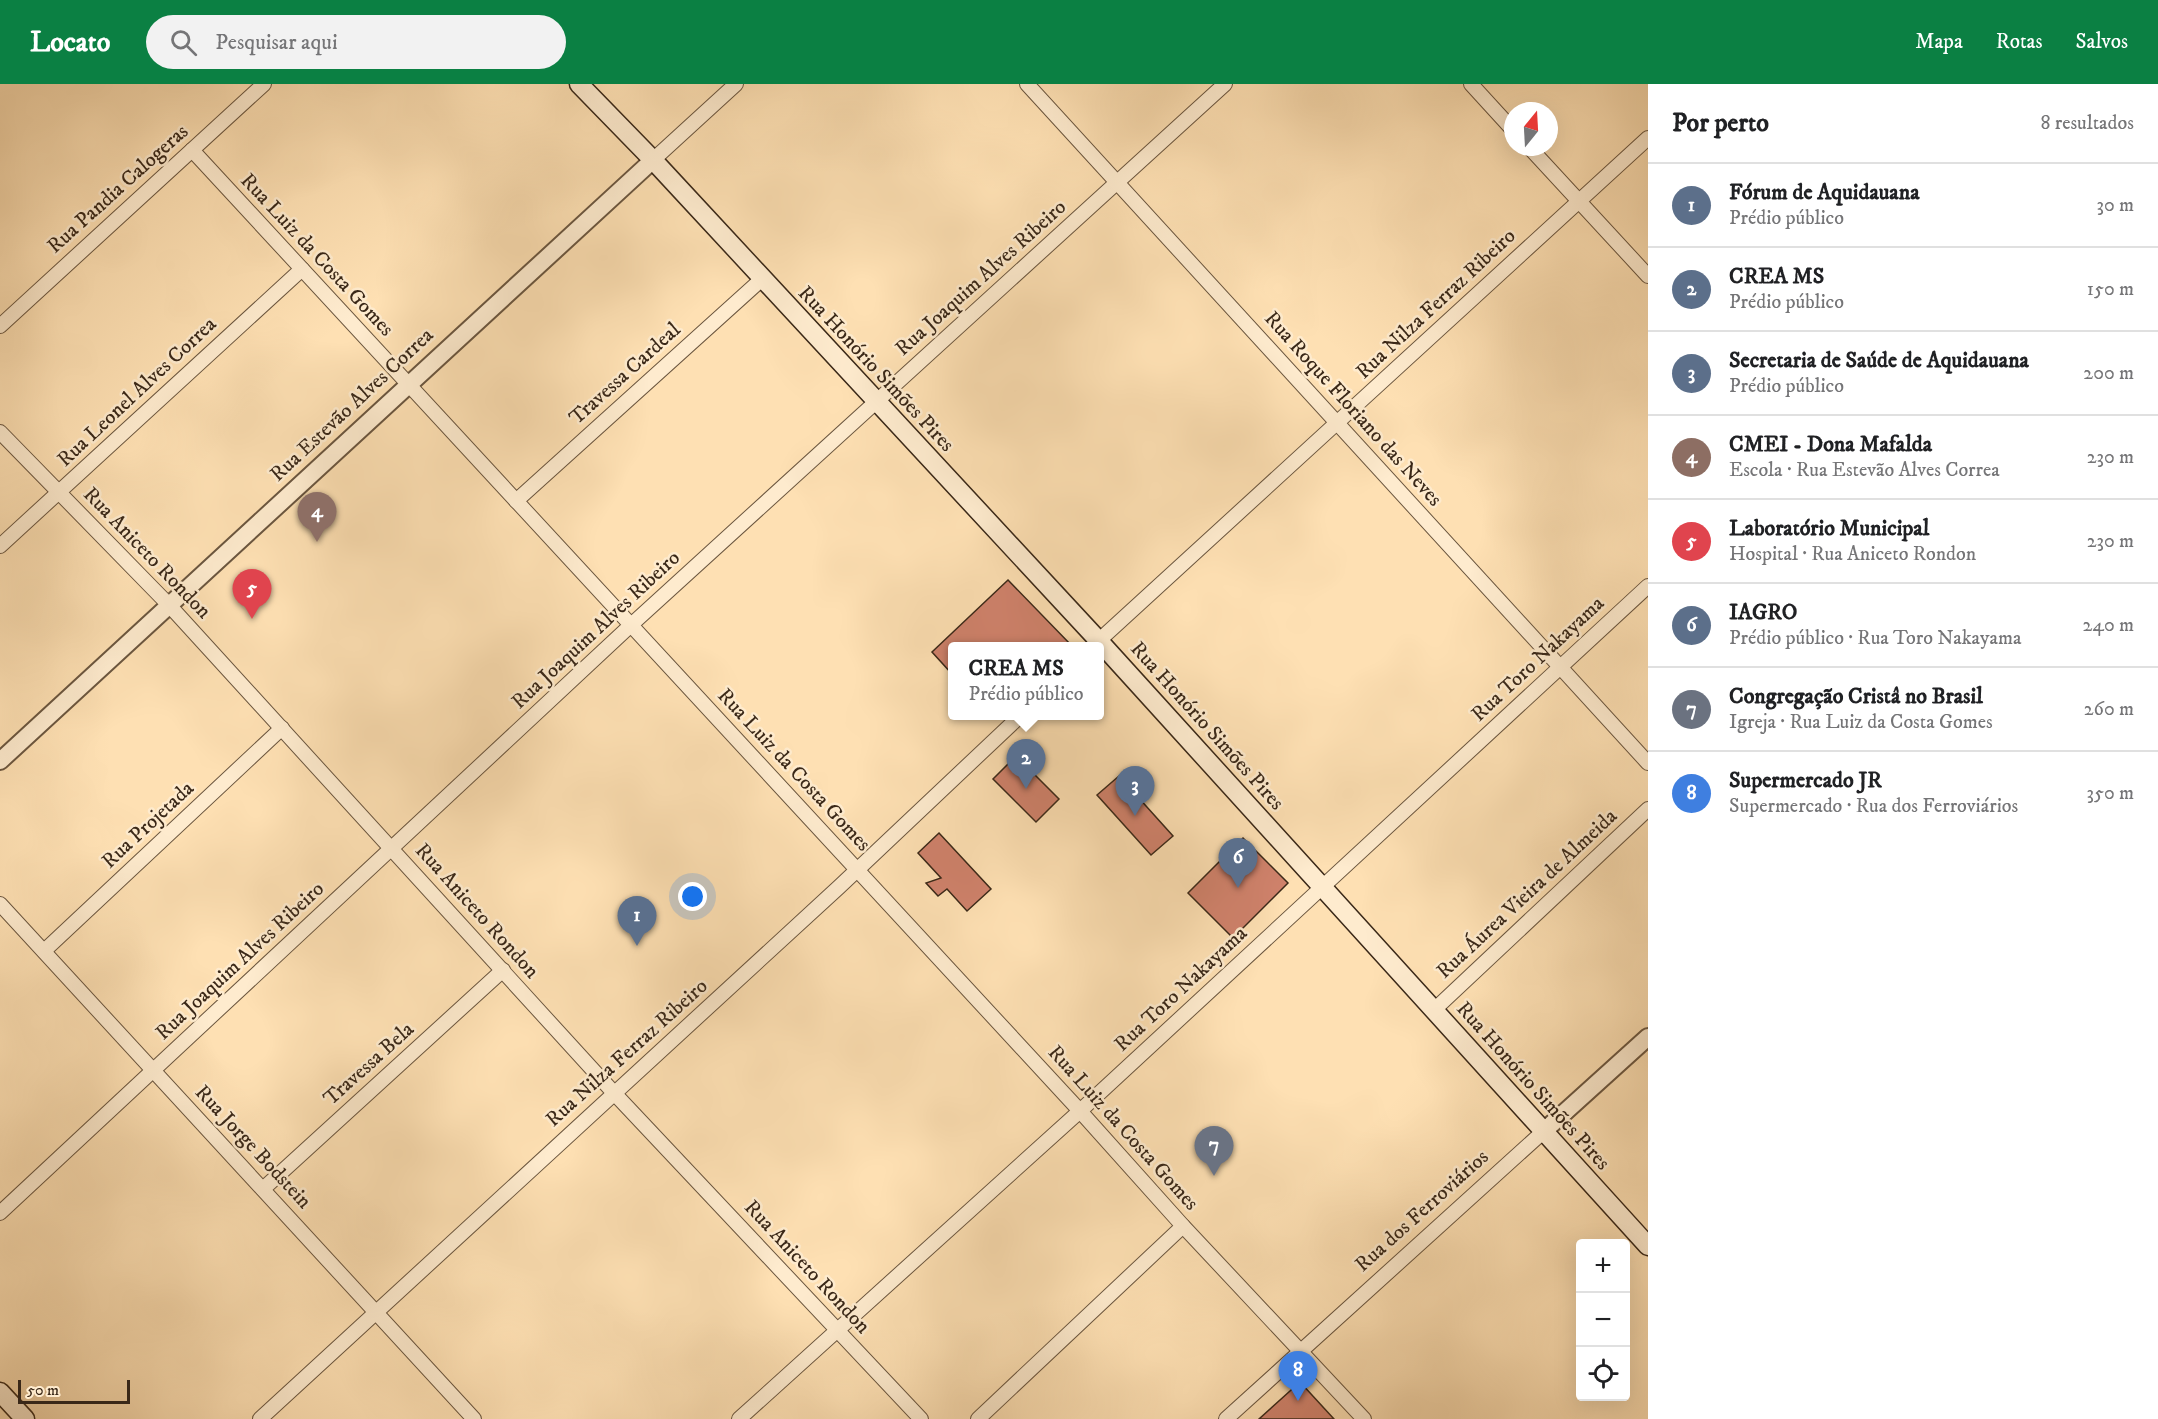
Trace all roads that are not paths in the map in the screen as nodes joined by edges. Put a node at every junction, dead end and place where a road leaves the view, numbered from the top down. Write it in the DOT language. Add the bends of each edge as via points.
graph roads {
  1 [pos="264,84"];
  2 [pos="579,84"];
  3 [pos="736,84"];
  4 [pos="1028,84"];
  5 [pos="1225,84"];
  6 [pos="1471,84"];
  7 [pos="1504,120"];
  8 [pos="1648,138"];
  9 [pos="192,150"];
  10 [pos="1537,156"];
  11 [pos="653,160"];
  12 [pos="1117,182"];
  13 [pos="1579,201"];
  14 [pos="302,269"];
  15 [pos="1648,276"];
  16 [pos="762,279"];
  17 [pos="0,326"];
  18 [pos="408,384"];
  19 [pos="876,402"];
  20 [pos="1337,423"];
  21 [pos="0,432"];
  22 [pos="59,492"];
  23 [pos="516,501"];
  24 [pos="0,546"];
  25 [pos="1648,586"];
  26 [pos="169,605"];
  27 [pos="631,626"];
  28 [pos="1094,642"];
  29 [pos="1098,642"];
  30 [pos="1104,653"];
  31 [pos="1560,667"];
  32 [pos="1016,720"];
  33 [pos="282,728"];
  34 [pos="0,760"];
  35 [pos="1648,763"];
  36 [pos="1648,809"];
  37 [pos="391,849"];
  38 [pos="857,870"];
  39 [pos="1322,887"];
  40 [pos="0,904"];
  41 [pos="44,951"];
  42 [pos="503,970"];
  43 [pos="1434,1010"];
  44 [pos="1648,1037"];
  45 [pos="153,1070"];
  46 [pos="614,1093"];
  47 [pos="1080,1111"];
  48 [pos="1544,1131"];
  49 [pos="263,1189"];
  50 [pos="0,1213"];
  51 [pos="1184,1226"];
  52 [pos="1648,1246"];
  53 [pos="376,1311"];
  54 [pos="837,1330"];
  55 [pos="1301,1351"];
  56 [pos="0,1392"];
  57 [pos="25,1419"];
  58 [pos="260,1419"];
  59 [pos="474,1419"];
  60 [pos="739,1419"];
  61 [pos="921,1419"];
  62 [pos="978,1419"];
  63 [pos="1226,1419"];
  64 [pos="1365,1419"];
  1 -- 9 [label="street, Rua Pandia Calogeras"];
  2 -- 11 [label="main road, Rua Honório Simões Pires"];
  3 -- 11 [label="street, Rua Estevão Alves Correa"];
  4 -- 12 [label="street, Rua Roque Floriano das Neves"];
  5 -- 12 [label="street, Rua Joaquim Alves Ribeiro"];
  6 -- 7 [label="street"];
  8 -- 13 [label="street, Rua Nilza Ferraz Ribeiro"];
  9 -- 14 [label="street, Rua Luiz da Costa Gomes"];
  9 -- 17 [label="street, Rua Pandia Calogeras"];
  10 -- 13 [label="street"];
  11 -- 16 [label="main road, Rua Honório Simões Pires"];
  11 -- 18 [label="street, Rua Estevão Alves Correa"];
  12 -- 19 [label="street, Rua Joaquim Alves Ribeiro"];
  12 -- 20 [label="street, Rua Roque Floriano das Neves"];
  13 -- 15 [label="street"];
  13 -- 20 [label="street, Rua Nilza Ferraz Ribeiro"];
  14 -- 18 [label="street, Rua Luiz da Costa Gomes"];
  14 -- 22 [label="street, Rua Leonel Alves Correa"];
  16 -- 19 [label="main road, Rua Honório Simões Pires"];
  16 -- 23 [label="street, Travessa Cardeal"];
  18 -- 23 [label="street, Rua Luiz da Costa Gomes"];
  18 -- 26 [label="street, Rua Estevão Alves Correa"];
  19 -- 27 [label="street, Rua Joaquim Alves Ribeiro"];
  19 -- 28 [label="main road, Rua Honório Simões Pires"];
  20 -- 29 [label="street, Rua Nilza Ferraz Ribeiro"];
  20 -- 31 [label="street, Rua Roque Floriano das Neves"];
  21 -- 22 [label="street, Rua Aniceto Rondon"];
  22 -- 24 [label="street, Rua Leonel Alves Correa"];
  22 -- 26 [label="street, Rua Aniceto Rondon"];
  23 -- 27 [label="street, Rua Luiz da Costa Gomes"];
  25 -- 31 [label="street, Rua Toro Nakayama"];
  26 -- 33 [label="street, Rua Aniceto Rondon"];
  26 -- 34 [label="street, Rua Estevão Alves Correa"];
  27 -- 37 [label="street, Rua Joaquim Alves Ribeiro"];
  27 -- 38 [label="street, Rua Luiz da Costa Gomes"];
  30 -- 39 [label="main road, Rua Honório Simões Pires"];
  31 -- 35 [label="street, Rua Roque Floriano das Neves"];
  31 -- 39 [label="street, Rua Toro Nakayama"];
  32 -- 38 [label="street, Rua Nilza Ferraz Ribeiro"];
  33 -- 37 [label="street, Rua Aniceto Rondon"];
  33 -- 41 [label="street, Rua Projetada"];
  36 -- 43 [label="street, Rua Áurea Vieira de Almeida"];
  37 -- 42 [label="street, Rua Aniceto Rondon"];
  37 -- 45 [label="street, Rua Joaquim Alves Ribeiro"];
  38 -- 46 [label="street, Rua Nilza Ferraz Ribeiro"];
  38 -- 47 [label="street, Rua Luiz da Costa Gomes"];
  39 -- 43 [label="main road, Rua Honório Simões Pires"];
  39 -- 47 [label="street, Rua Toro Nakayama"];
  40 -- 41 [label="street, Rua Jorge Bodstein"];
  41 -- 45 [label="street, Rua Jorge Bodstein"];
  42 -- 46 [label="street, Rua Aniceto Rondon"];
  42 -- 49 [label="street, Travessa Bela"];
  43 -- 48 [label="main road, Rua Honório Simões Pires"];
  44 -- 48 [label="street, Rua dos Ferroviários"];
  45 -- 49 [label="street, Rua Jorge Bodstein"];
  45 -- 50 [label="street, Rua Joaquim Alves Ribeiro"];
  46 -- 53 [label="street, Rua Nilza Ferraz Ribeiro"];
  46 -- 54 [label="street, Rua Aniceto Rondon"];
  47 -- 51 [label="street, Rua Luiz da Costa Gomes"];
  47 -- 54 [label="street, Rua Toro Nakayama"];
  48 -- 52 [label="main road, Rua Honório Simões Pires"];
  48 -- 55 [label="street, Rua dos Ferroviários"];
  49 -- 53 [label="street, Rua Jorge Bodstein"];
  51 -- 55 [label="street, Rua Luiz da Costa Gomes"];
  51 -- 62 [label="street"];
  53 -- 58 [label="street, Rua Nilza Ferraz Ribeiro"];
  53 -- 59 [label="street, Rua Jorge Bodstein"];
  54 -- 60 [label="street, Rua Toro Nakayama"];
  54 -- 61 [label="street, Rua Aniceto Rondon"];
  55 -- 63 [label="street, Rua dos Ferroviários"];
  55 -- 64 [label="street, Rua Luiz da Costa Gomes"];
  56 -- 57 [label="main road"];
}
